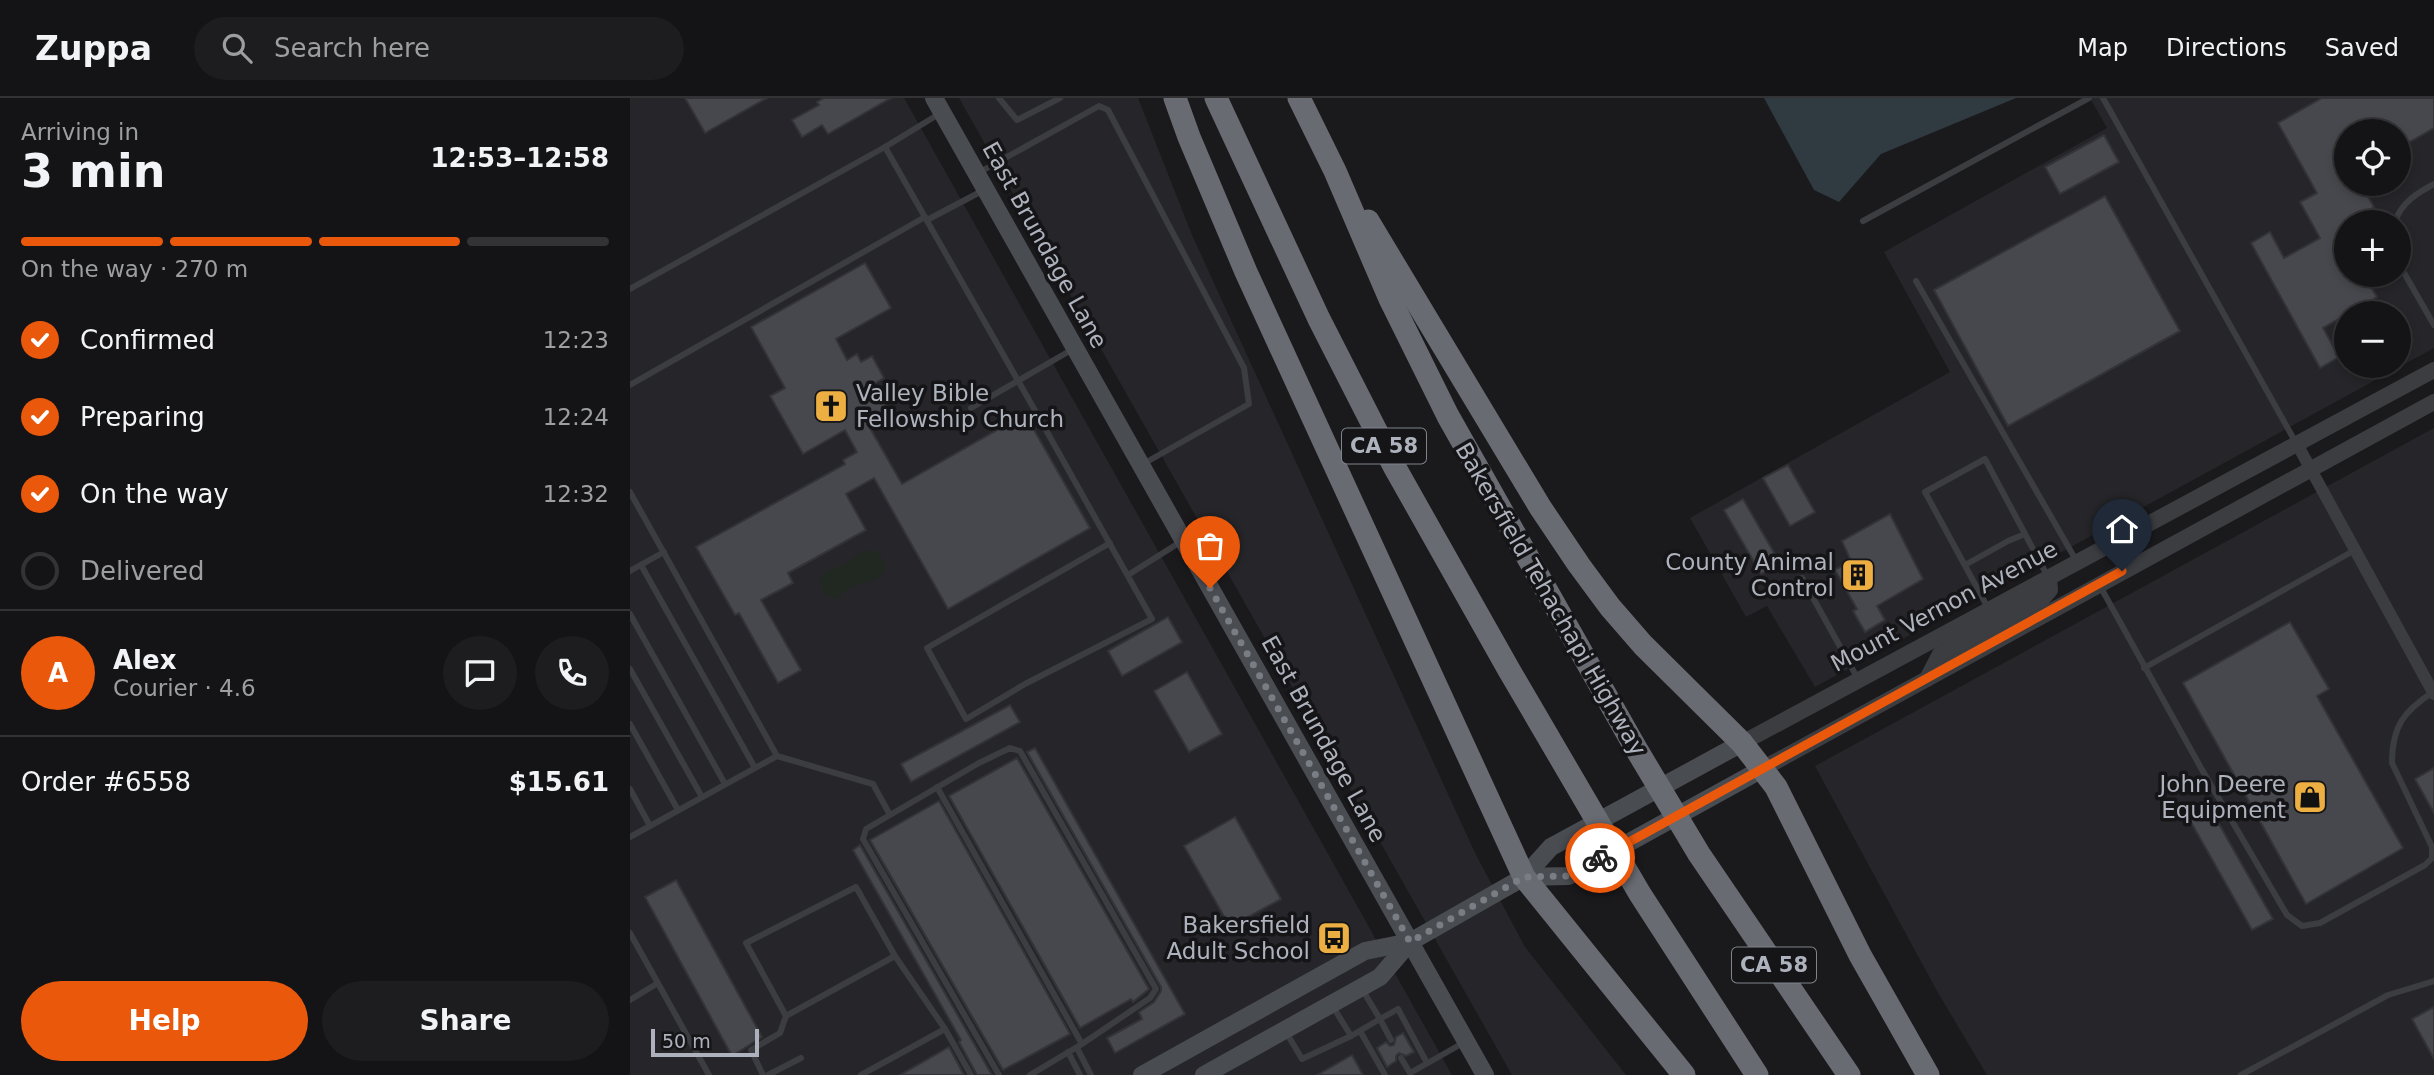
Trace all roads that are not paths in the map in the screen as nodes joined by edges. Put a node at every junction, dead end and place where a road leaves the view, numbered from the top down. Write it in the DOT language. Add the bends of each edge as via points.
graph roads {
  1 [pos="999,98"];
  2 [pos="1060,98"];
  3 [pos="1175,98"];
  4 [pos="1216,98"];
  5 [pos="1299,98"];
  6 [pos="2089,98"];
  7 [pos="2103,98"];
  8 [pos="938,105"];
  9 [pos="885,147"];
  10 [pos="1335,172"];
  11 [pos="981,182"];
  12 [pos="2434,184"];
  13 [pos="2400,210"];
  14 [pos="926,219"];
  15 [pos="1863,220"];
  16 [pos="1916,281"];
  17 [pos="2411,285"];
  18 [pos="630,289"];
  19 [pos="2434,325"];
  20 [pos="1075,348"];
  21 [pos="2434,370"];
  22 [pos="1019,380"];
  23 [pos="630,385"];
  24 [pos="2434,402"];
  25 [pos="971,408"];
  26 [pos="2297,444"];
  27 [pos="1141,465"];
  28 [pos="2310,468"];
  29 [pos="630,492"];
  30 [pos="2025,534"];
  31 [pos="1184,540"];
  32 [pos="1110,544"];
  33 [pos="2355,550"];
  34 [pos="664,552"];
  35 [pos="2077,564"];
  36 [pos="641,565"];
  37 [pos="1965,565"];
  38 [pos="630,571"];
  39 [pos="1128,575"];
  40 [pos="1802,578"];
  41 [pos="2049,579"];
  42 [pos="2099,584"];
  43 [pos="1989,610"];
  44 [pos="630,614"];
  45 [pos="2144,668"];
  46 [pos="630,669"];
  47 [pos="1858,679"];
  48 [pos="1927,679"];
  49 [pos="2433,693"];
  50 [pos="630,724"];
  51 [pos="1742,743"];
  52 [pos="777,756"];
  53 [pos="755,768"];
  54 [pos="1762,769"];
  55 [pos="725,784"];
  56 [pos="937,787"];
  57 [pos="630,789"];
  58 [pos="702,797"];
  59 [pos="678,810"];
  60 [pos="890,815"];
  61 [pos="650,825"];
  62 [pos="630,837"];
  63 [pos="1524,877"];
  64 [pos="630,933"];
  65 [pos="1410,942"];
  66 [pos="895,956"];
  67 [pos="2434,981"];
  68 [pos="658,983"];
  69 [pos="1361,987"];
  70 [pos="630,1000"];
  71 [pos="1331,1004"];
  72 [pos="786,1016"];
  73 [pos="1380,1019"];
  74 [pos="945,1029"];
  75 [pos="1284,1030"];
  76 [pos="1360,1031"];
  77 [pos="1351,1036"];
  78 [pos="1391,1040"];
  79 [pos="1466,1042"];
  80 [pos="1079,1046"];
  81 [pos="1068,1052"];
  82 [pos="801,1058"];
  83 [pos="1401,1058"];
  84 [pos="1427,1063"];
  85 [pos="1409,1074"];
  86 [pos="709,1075"];
  87 [pos="765,1075"];
  88 [pos="861,1075"];
  89 [pos="971,1075"];
  90 [pos="999,1075"];
  91 [pos="1030,1075"];
  92 [pos="1080,1075"];
  93 [pos="1091,1075"];
  94 [pos="1142,1075"];
  95 [pos="1204,1075"];
  96 [pos="1385,1075"];
  97 [pos="1485,1075"];
  98 [pos="1684,1075"];
  99 [pos="1757,1075"];
  100 [pos="1849,1075"];
  101 [pos="1928,1075"];
  102 [pos="2241,1075"];
  1 -- 2 [label="lane" via="1017,120"];
  3 -- 63 [label="highway" via="1246,272"];
  4 -- 99 [label="highway, CA 58" via="1394,466 1640,894"];
  5 -- 10 [label="highway, Bakersfield Tehachapi Highway / CA 58"];
  6 -- 15 [label="lane"];
  7 -- 26 [label="lane"];
  8 -- 9 [label="lane"];
  8 -- 11 [label="main road, East Brundage Lane"];
  9 -- 14 [label="lane"];
  9 -- 18 [label="lane"];
  10 -- 51 [label="highway" via="1579,565 1643,645"];
  10 -- 100 [label="highway, Bakersfield Tehachapi Highway / CA 58" via="1448,416 1635,747 1699,855"];
  11 -- 14 [label="lane"];
  11 -- 20 [label="main road, East Brundage Lane"];
  11 -- 27 [label="lane" via="1099,106 1108,110 1244,368 1249,404"];
  12 -- 13 [label="lane"];
  14 -- 22 [label="lane"];
  14 -- 23 [label="lane"];
  16 -- 35 [label="lane"];
  17 -- 19 [label="lane"];
  20 -- 22 [label="lane"];
  20 -- 27 [label="main road, East Brundage Lane"];
  21 -- 26 [label="street, Mount Vernon Avenue"];
  22 -- 25 [label="lane"];
  22 -- 32 [label="lane"];
  24 -- 28 [label="street, Mount Vernon Avenue"];
  26 -- 28 [label="street"];
  26 -- 35 [label="street, Mount Vernon Avenue"];
  27 -- 31 [label="main road, East Brundage Lane"];
  28 -- 33 [label="street"];
  28 -- 42 [label="street, Mount Vernon Avenue"];
  29 -- 34 [label="lane"];
  30 -- 37 [label="lane"];
  30 -- 37 [label="lane" via="1984,458 1925,492"];
  30 -- 41 [label="lane"];
  31 -- 39 [label="lane"];
  31 -- 65 [label="main road, East Brundage Lane"];
  32 -- 39 [label="lane"];
  32 -- 39 [label="lane" via="927,648 966,719 1152,619"];
  33 -- 45 [label="lane"];
  33 -- 49 [label="street"];
  34 -- 36 [label="lane"];
  34 -- 52 [label="lane"];
  35 -- 41 [label="street, Mount Vernon Avenue"];
  36 -- 38 [label="lane"];
  36 -- 53 [label="lane"];
  37 -- 43 [label="lane"];
  40 -- 47 [label="lane"];
  41 -- 43 [label="street, Mount Vernon Avenue"];
  41 -- 48 [label="street" via="2050,590 2043,598 1940,654"];
  42 -- 45 [label="lane"];
  42 -- 48 [label="street, Mount Vernon Avenue"];
  43 -- 47 [label="street, Mount Vernon Avenue"];
  44 -- 55 [label="lane"];
  45 -- 49 [label="lane" via="2287,915 2302,926 2320,923 2432,858 2432,847 2392,763 2392,751 2404,714"];
  46 -- 58 [label="lane"];
  47 -- 51 [label="street, Mount Vernon Avenue"];
  48 -- 54 [label="street, Mount Vernon Avenue"];
  50 -- 59 [label="lane"];
  51 -- 54 [label="highway"];
  51 -- 63 [label="main road, Mount Vernon Avenue" via="1551,847"];
  52 -- 53 [label="lane"];
  52 -- 60 [label="lane" via="873,784"];
  53 -- 55 [label="lane"];
  54 -- 63 [label="main road, Mount Vernon Avenue" via="1568,876"];
  54 -- 101 [label="highway" via="1776,787 1860,955"];
  55 -- 58 [label="lane"];
  56 -- 60 [label="lane"];
  56 -- 80 [label="lane"];
  56 -- 80 [label="lane" via="1010,748 1020,751 1156,989 1150,998"];
  57 -- 61 [label="lane"];
  58 -- 59 [label="lane"];
  59 -- 61 [label="lane"];
  60 -- 90 [label="lane" via="866,829 863,839"];
  61 -- 62 [label="lane"];
  63 -- 65 [label="main road, Mount Vernon Avenue"];
  63 -- 98 [label="highway"];
  64 -- 68 [label="lane"];
  65 -- 69 [label="main road, Mount Vernon Avenue" via="1380,977"];
  65 -- 79 [label="main road, East Brundage Lane"];
  65 -- 94 [label="main road, Mount Vernon Avenue" via="1365,951"];
  66 -- 72 [label="lane"];
  66 -- 72 [label="lane" via="856,887 746,943"];
  66 -- 74 [label="lane"];
  67 -- 102 [label="lane" via="2388,995"];
  68 -- 70 [label="lane"];
  68 -- 86 [label="lane"];
  69 -- 71 [label="main road, Mount Vernon Avenue"];
  69 -- 73 [label="lane"];
  71 -- 75 [label="main road, Mount Vernon Avenue"];
  71 -- 77 [label="lane"];
  72 -- 87 [label="lane" via="780,1033 751,1050"];
  73 -- 76 [label="lane"];
  73 -- 78 [label="lane"];
  73 -- 84 [label="lane" via="1398,1009"];
  74 -- 88 [label="lane"];
  74 -- 89 [label="lane"];
  75 -- 77 [label="lane" via="1302,1059"];
  75 -- 95 [label="main road, Mount Vernon Avenue"];
  76 -- 77 [label="lane"];
  76 -- 96 [label="lane"];
  79 -- 84 [label="lane"];
  79 -- 97 [label="main road, East Brundage Lane"];
  80 -- 81 [label="lane"];
  80 -- 93 [label="lane"];
  81 -- 91 [label="lane"];
  81 -- 92 [label="lane"];
  82 -- 87 [label="lane"];
  83 -- 85 [label="lane"];
  84 -- 85 [label="lane"];
}
